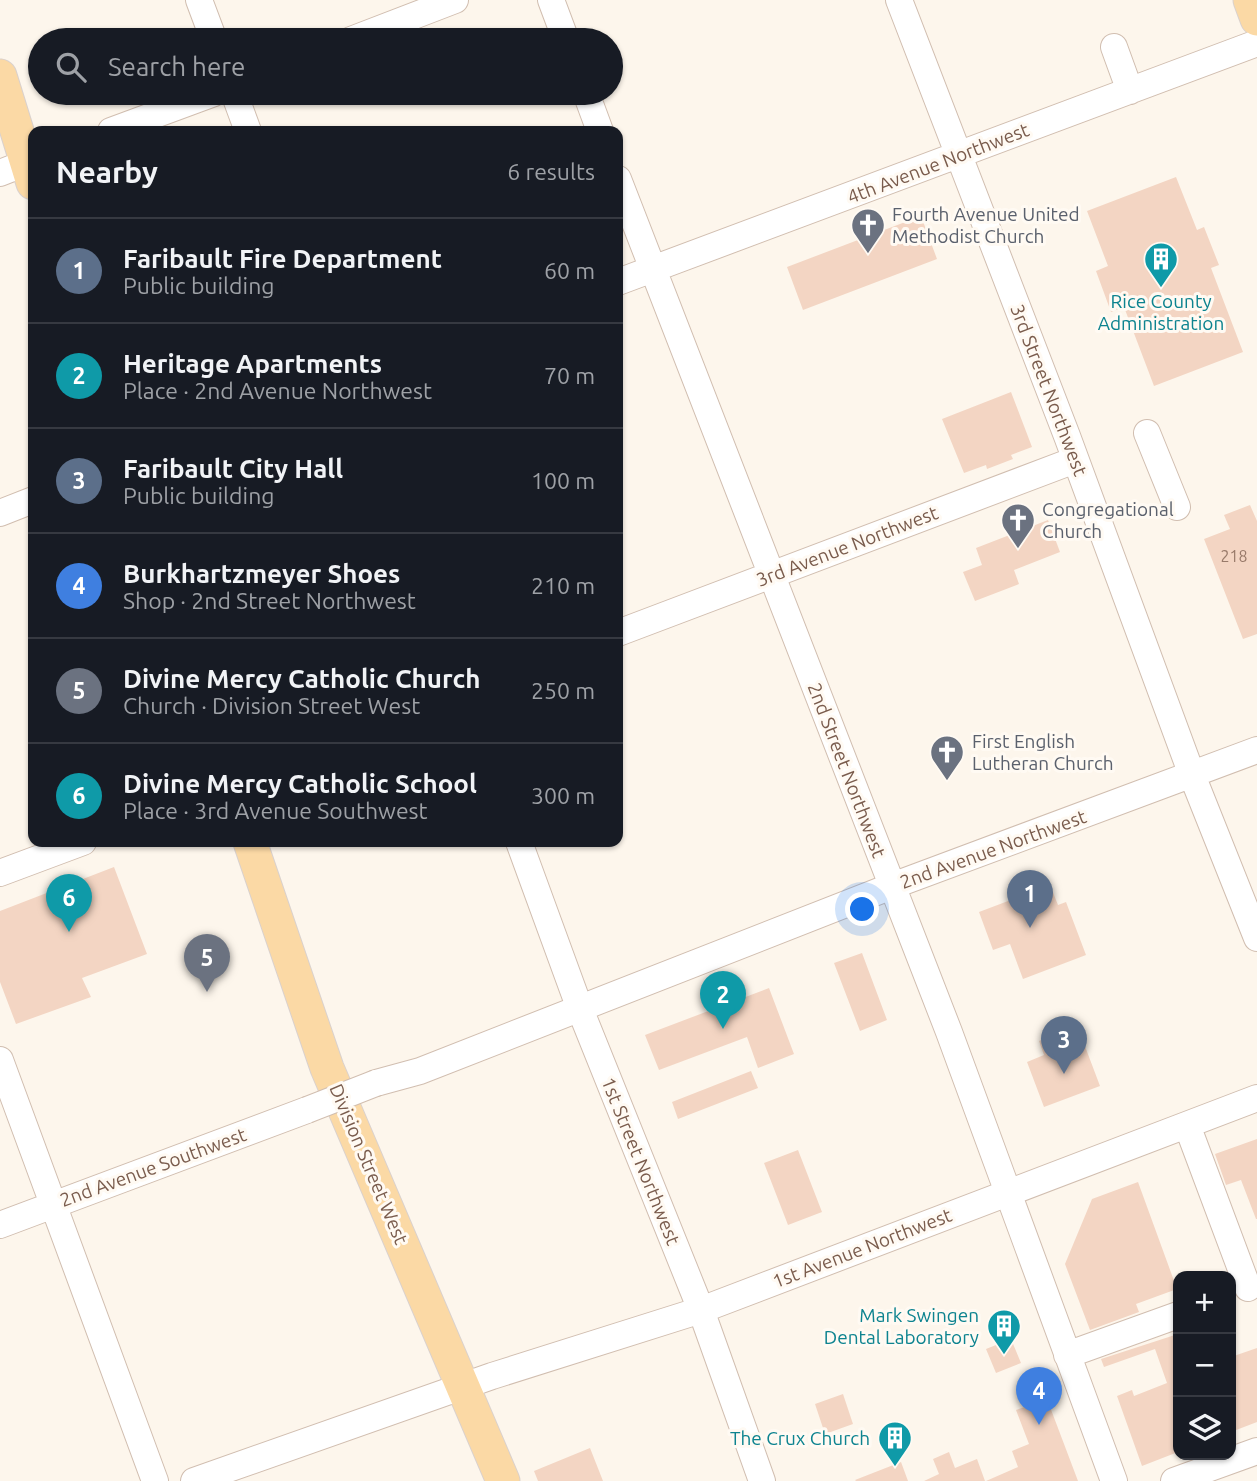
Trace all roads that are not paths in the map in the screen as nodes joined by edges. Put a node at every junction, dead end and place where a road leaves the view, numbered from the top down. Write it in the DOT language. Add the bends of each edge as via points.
graph roads {
  1 [pos="199,0"];
  2 [pos="455,0"];
  3 [pos="551,0"];
  4 [pos="899,0"];
  5 [pos="1250,0"];
  6 [pos="1257,19"];
  7 [pos="210,28"];
  8 [pos="382,28"];
  9 [pos="562,28"];
  10 [pos="1257,43"];
  11 [pos="1114,47"];
  12 [pos="0,76"];
  13 [pos="1130,91"];
  14 [pos="181,105"];
  15 [pos="238,105"];
  16 [pos="590,105"];
  17 [pos="125,126"];
  18 [pos="246,126"];
  19 [pos="598,126"];
  20 [pos="958,156"];
  21 [pos="23,170"];
  22 [pos="623,191"];
  23 [pos="652,269"];
  24 [pos="623,280"];
  25 [pos="1147,433"];
  26 [pos="1075,460"];
  27 [pos="28,502"];
  28 [pos="1177,507"];
  29 [pos="0,513"];
  30 [pos="772,574"];
  31 [pos="623,630"];
  32 [pos="1257,750"];
  33 [pos="1192,775"];
  34 [pos="70,847"];
  35 [pos="252,847"];
  36 [pos="521,847"];
  37 [pos="0,873"];
  38 [pos="892,886"];
  39 [pos="1257,938"];
  40 [pos="580,1009"];
  41 [pos="0,1060"];
  42 [pos="376,1083"];
  43 [pos="1257,1098"];
  44 [pos="1187,1125"];
  45 [pos="1007,1191"];
  46 [pos="54,1203"];
  47 [pos="0,1225"];
  48 [pos="1245,1289"];
  49 [pos="701,1310"];
  50 [pos="1173,1317"];
  51 [pos="1067,1355"];
  52 [pos="463,1387"];
  53 [pos="1257,1451"];
  54 [pos="155,1481"];
  55 [pos="194,1481"];
  56 [pos="503,1481"];
  57 [pos="762,1481"];
  58 [pos="1114,1481"];
  59 [pos="1174,1481"];
  1 -- 7 [label="street"];
  2 -- 8 [label="street"];
  3 -- 9 [label="street"];
  4 -- 20 [label="street, 3rd Street Northwest"];
  5 -- 6 [label="main road"];
  10 -- 13 [label="street, 4th Avenue Northwest"];
  11 -- 13 [label="street"];
  12 -- 21 [label="main road"];
  13 -- 20 [label="street, 4th Avenue Northwest"];
  14 -- 17 [label="street"];
  15 -- 18 [label="street"];
  16 -- 19 [label="street"];
  20 -- 23 [label="street, 4th Avenue Northwest"];
  20 -- 26 [label="street, 3rd Street Northwest"];
  22 -- 23 [label="street, 2nd Street Northwest"];
  23 -- 24 [label="street, 4th Avenue Northwest"];
  23 -- 30 [label="street, 2nd Street Northwest"];
  25 -- 28 [label="street"];
  26 -- 30 [label="street, 3rd Avenue Northwest"];
  26 -- 33 [label="street, 3rd Street Northwest"];
  27 -- 29 [label="street"];
  30 -- 31 [label="street, 3rd Avenue Northwest"];
  30 -- 38 [label="street, 2nd Street Northwest"];
  32 -- 33 [label="street, 2nd Avenue Northwest"];
  33 -- 38 [label="street, 2nd Avenue Northwest"];
  33 -- 39 [label="street, 3rd Street Northwest"];
  34 -- 37 [label="street"];
  35 -- 52 [label="main road, Division Street West" via="327,1068"];
  36 -- 40 [label="street, 1st Street Northwest"];
  38 -- 40 [label="street, 2nd Avenue Northwest"];
  38 -- 45 [label="street, 2nd Street Northwest"];
  40 -- 42 [label="street, 2nd Avenue Northwest"];
  40 -- 49 [label="street, 1st Street Northwest"];
  41 -- 46 [label="street"];
  42 -- 46 [label="street, 2nd Avenue Southwest, bridge"];
  43 -- 44 [label="street, 1st Avenue Northwest"];
  44 -- 45 [label="street, 1st Avenue Northwest"];
  44 -- 48 [label="street"];
  45 -- 49 [label="street, 1st Avenue Northwest"];
  45 -- 51 [label="street, 2nd Street Northwest"];
  46 -- 47 [label="street, 2nd Avenue Southwest"];
  46 -- 54 [label="street"];
  49 -- 52 [label="street, 1st Avenue Northwest"];
  49 -- 57 [label="street, 1st Street Northwest"];
  50 -- 51 [label="street"];
  51 -- 58 [label="street, 2nd Street Northwest"];
  52 -- 55 [label="street, 1st Avenue Northwest"];
  52 -- 56 [label="main road, Division Street West"];
  53 -- 59 [label="street"];
}
